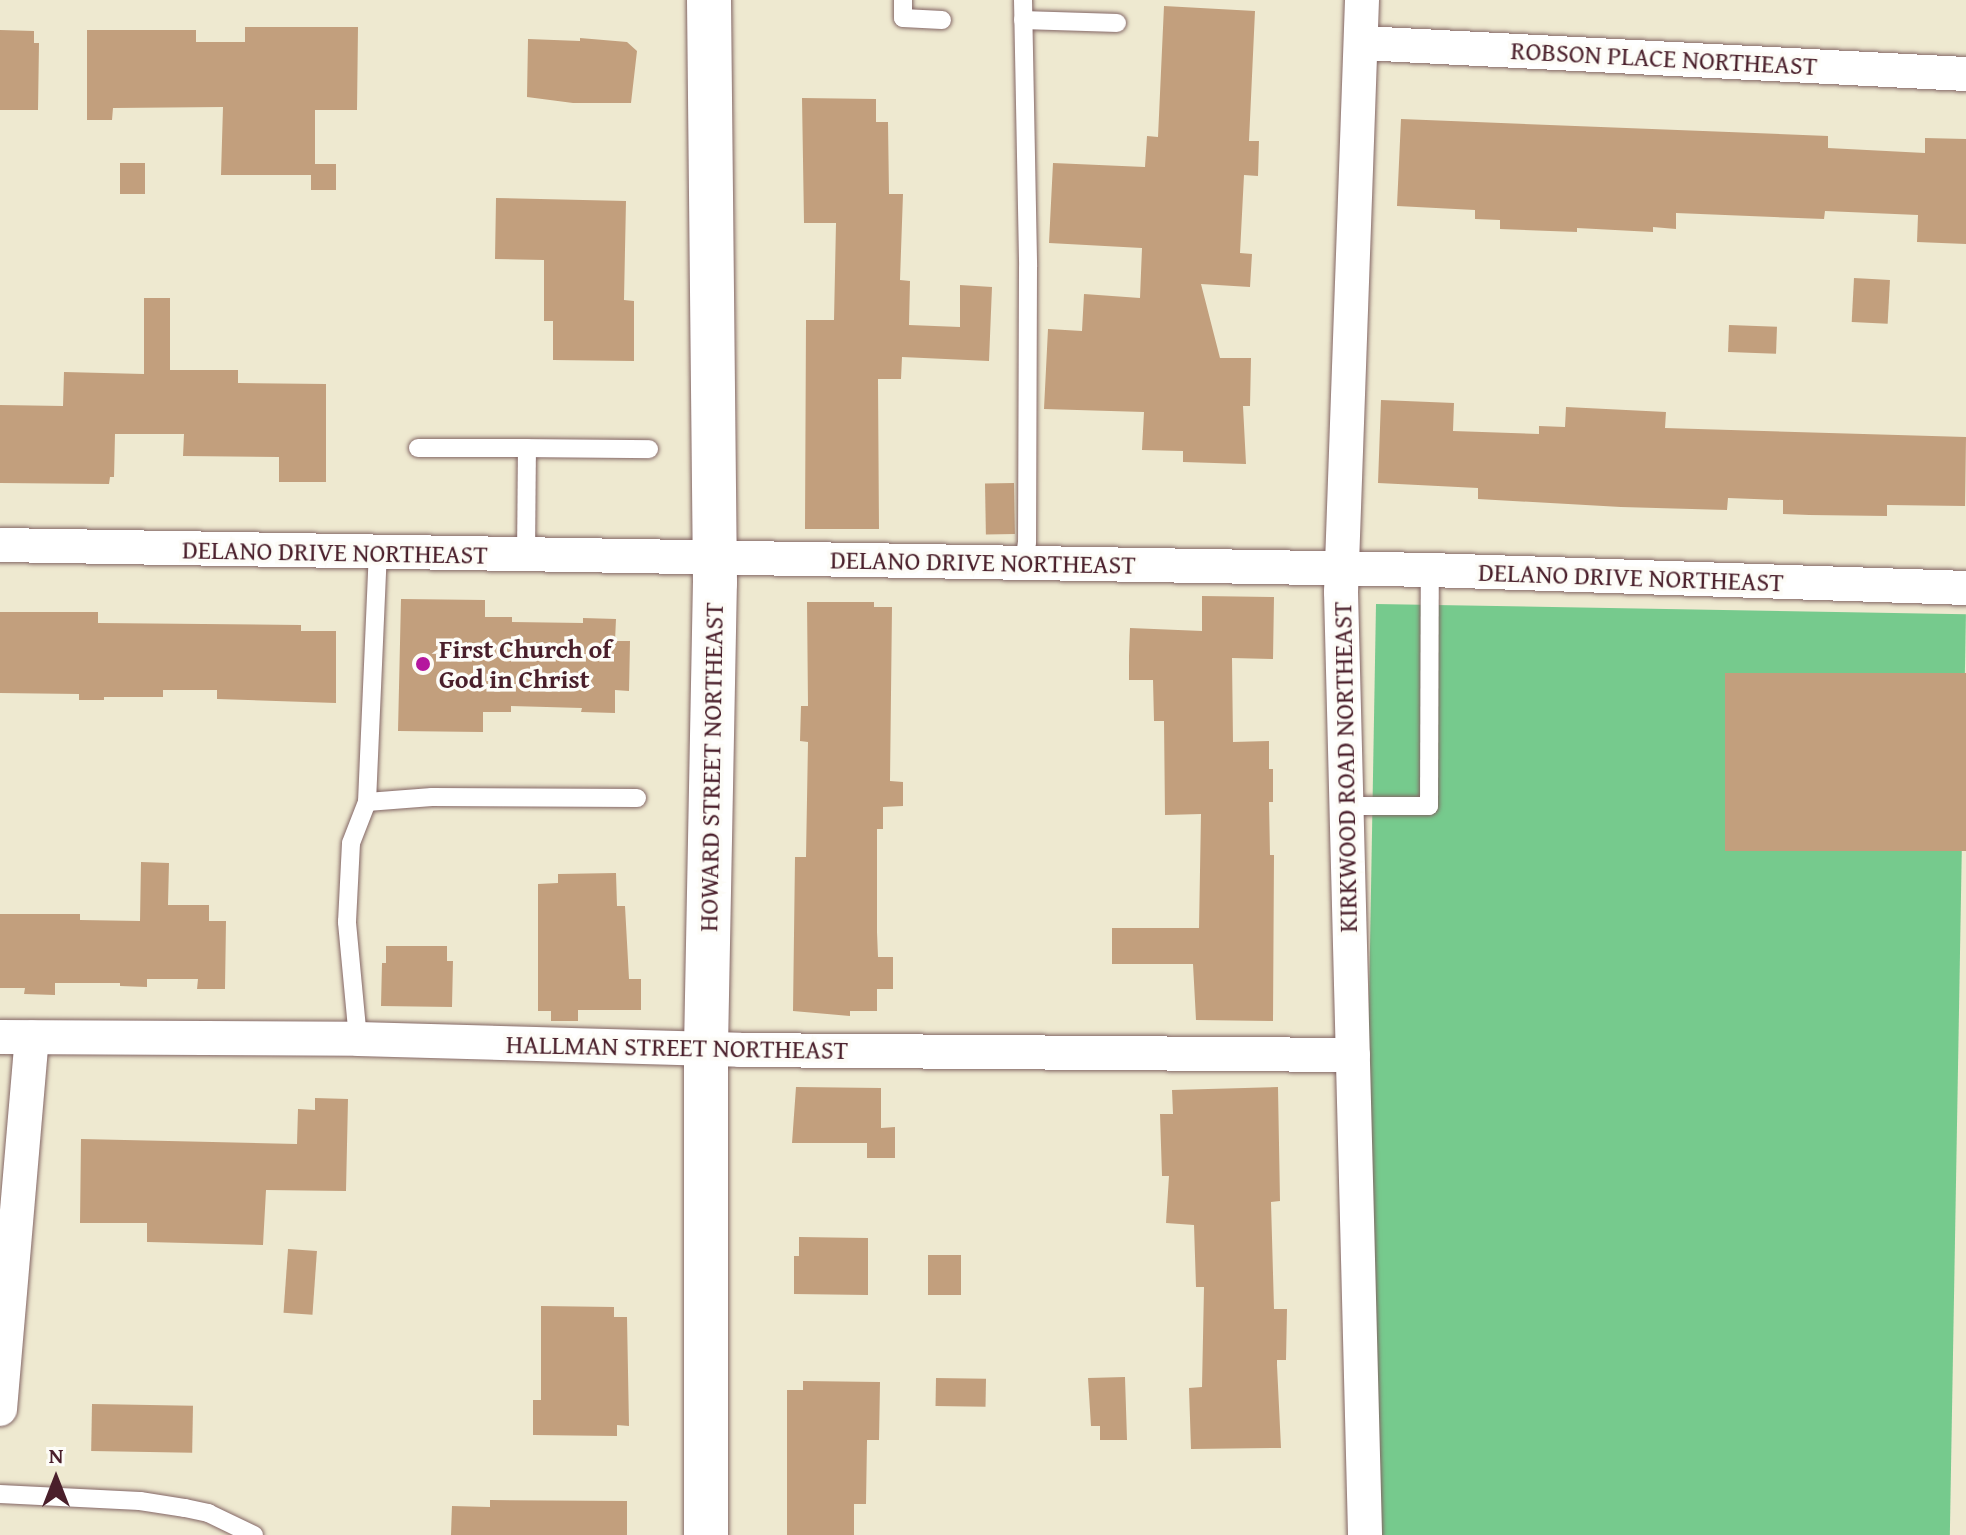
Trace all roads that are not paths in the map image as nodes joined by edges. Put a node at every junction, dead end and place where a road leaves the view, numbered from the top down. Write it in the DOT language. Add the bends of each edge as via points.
graph roads {
  1 [pos="709,0"];
  2 [pos="903,0"];
  3 [pos="1023,0"];
  4 [pos="1362,0"];
  5 [pos="942,20"];
  6 [pos="1023,20"];
  7 [pos="1117,23"];
  8 [pos="1362,43"];
  9 [pos="1966,74"];
  10 [pos="418,448"];
  11 [pos="527,448"];
  12 [pos="649,449"];
  13 [pos="0,545"];
  14 [pos="378,553"];
  15 [pos="526,557"];
  16 [pos="715,557"];
  17 [pos="1024,564"];
  18 [pos="1341,570"];
  19 [pos="1430,570"];
  20 [pos="1966,588"];
  21 [pos="637,798"];
  22 [pos="367,802"];
  23 [pos="1346,806"];
  24 [pos="16,1037"];
  25 [pos="358,1039"];
  26 [pos="706,1048"];
  27 [pos="1353,1055"];
  28 [pos="0,1409"];
  29 [pos="0,1494"];
  30 [pos="254,1535"];
  31 [pos="706,1535"];
  32 [pos="1365,1535"];
  1 -- 16 [label="street, HOWARD STREET NORTHEAST"];
  2 -- 5 [label="lane" via="903,18"];
  3 -- 6 [label="lane"];
  4 -- 8 [label="street, KIRKWOOD ROAD NORTHEAST"];
  6 -- 7 [label="lane"];
  6 -- 17 [label="lane" via="1028,267"];
  8 -- 9 [label="street, ROBSON PLACE NORTHEAST"];
  8 -- 18 [label="street, KIRKWOOD ROAD NORTHEAST"];
  10 -- 11 [label="lane"];
  11 -- 12 [label="lane"];
  11 -- 15 [label="lane"];
  13 -- 14 [label="street, DELANO DRIVE NORTHEAST"];
  14 -- 15 [label="street, DELANO DRIVE NORTHEAST"];
  14 -- 22 [label="lane"];
  15 -- 16 [label="street, DELANO DRIVE NORTHEAST"];
  16 -- 17 [label="street, DELANO DRIVE NORTHEAST"];
  16 -- 26 [label="street, HOWARD STREET NORTHEAST"];
  17 -- 18 [label="street, DELANO DRIVE NORTHEAST"];
  18 -- 19 [label="street, DELANO DRIVE NORTHEAST"];
  18 -- 23 [label="street, KIRKWOOD ROAD NORTHEAST"];
  19 -- 20 [label="street, DELANO DRIVE NORTHEAST"];
  19 -- 23 [label="lane" via="1429,806"];
  21 -- 22 [label="lane" via="432,797"];
  22 -- 25 [label="lane" via="351,843 347,922"];
  23 -- 27 [label="street, KIRKWOOD ROAD NORTHEAST"];
  24 -- 25 [label="street, HALLMAN STREET NORTHEAST"];
  24 -- 28 [label="street"];
  25 -- 26 [label="street, HALLMAN STREET NORTHEAST"];
  26 -- 27 [label="street, HALLMAN STREET NORTHEAST"];
  26 -- 31 [label="street, HOWARD STREET NORTHEAST"];
  27 -- 32 [label="street, KIRKWOOD ROAD NORTHEAST"];
  29 -- 30 [label="lane" via="185,1508"];
}
